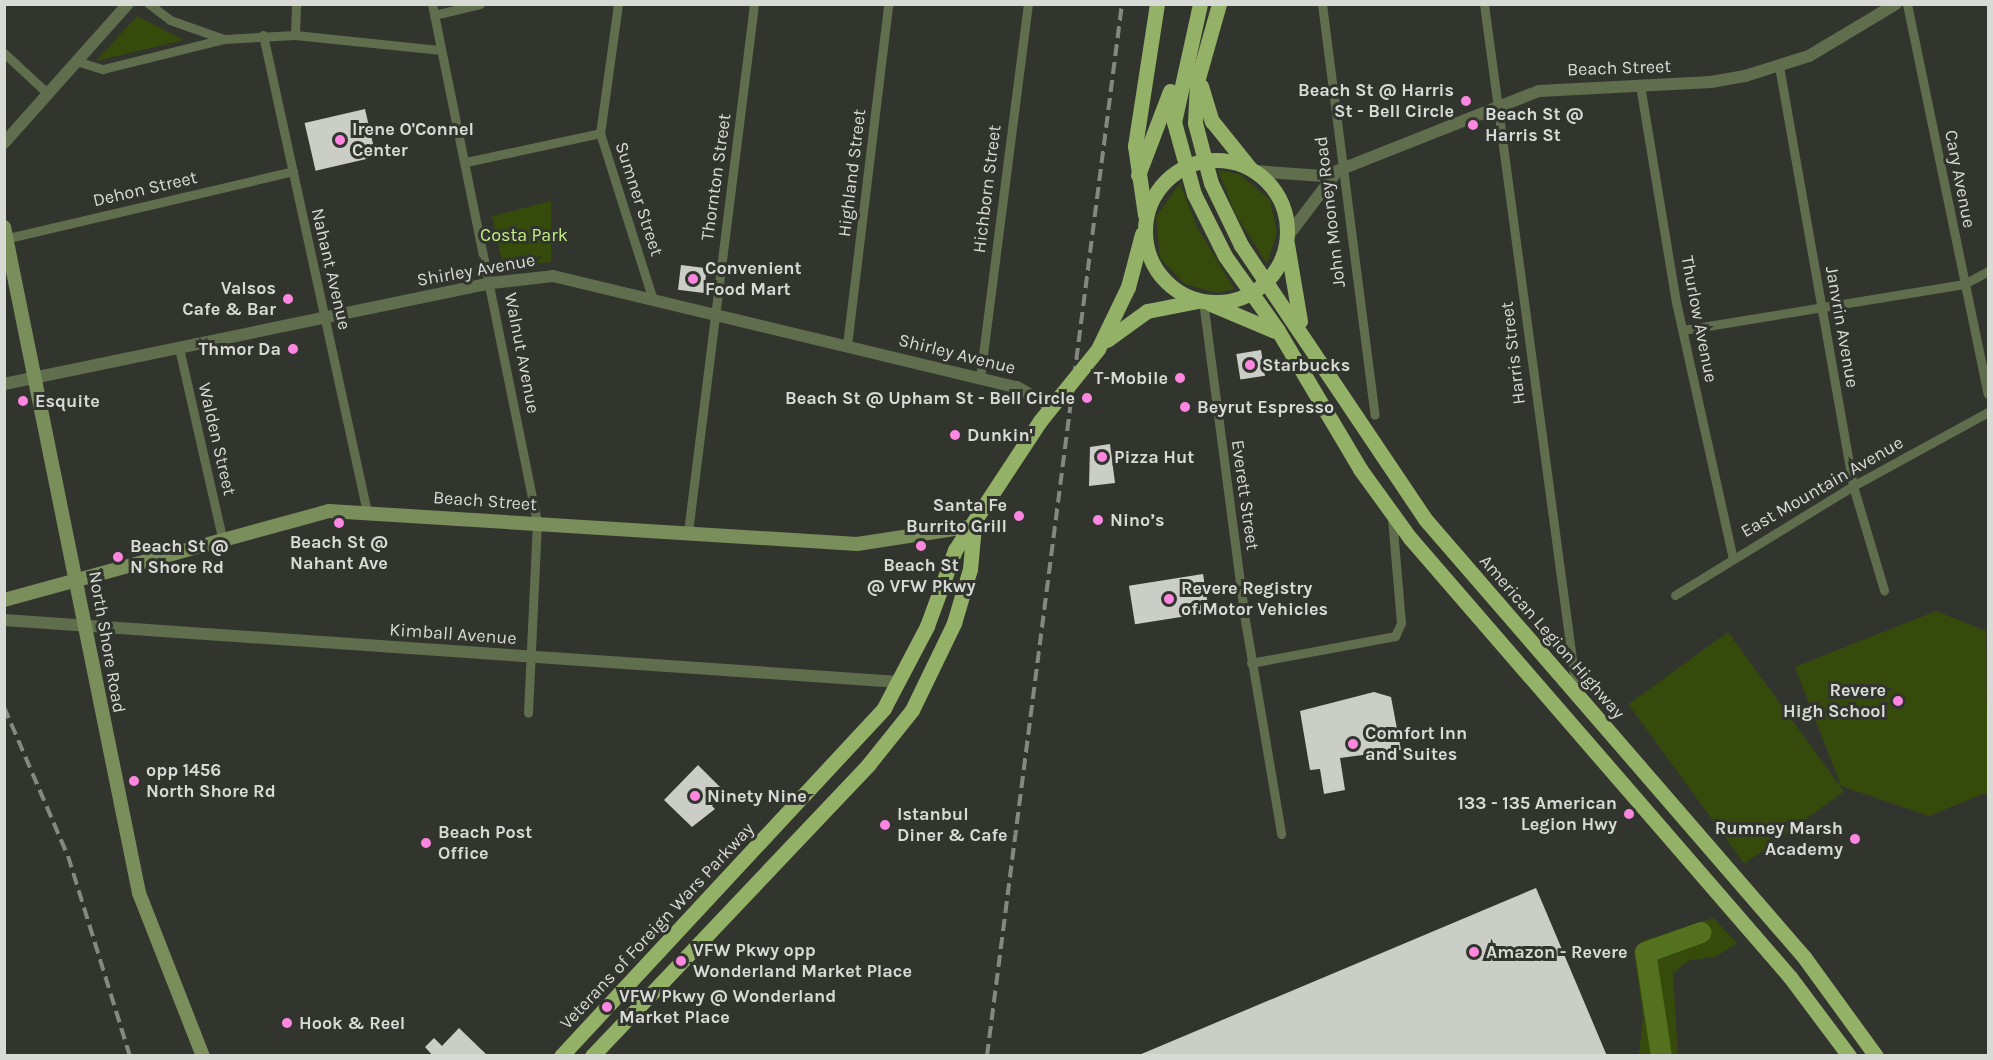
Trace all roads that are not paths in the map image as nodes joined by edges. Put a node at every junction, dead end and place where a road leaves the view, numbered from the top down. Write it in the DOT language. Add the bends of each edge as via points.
graph roads {
  1 [pos="128,4"];
  2 [pos="149,4"];
  3 [pos="296,4"];
  4 [pos="480,4"];
  5 [pos="618,4"];
  6 [pos="754,4"];
  7 [pos="888,4"];
  8 [pos="1028,4"];
  9 [pos="1157,4"];
  10 [pos="1200,4"];
  11 [pos="1219,4"];
  12 [pos="1226,4"];
  13 [pos="1322,4"];
  14 [pos="1484,4"];
  15 [pos="1896,4"];
  16 [pos="1907,4"];
  17 [pos="433,10"];
  18 [pos="1192,32"];
  19 [pos="263,35"];
  20 [pos="294,35"];
  21 [pos="224,39"];
  22 [pos="1208,42"];
  23 [pos="441,50"];
  24 [pos="4,52"];
  25 [pos="76,60"];
  26 [pos="1779,66"];
  27 [pos="1200,69"];
  28 [pos="1641,85"];
  29 [pos="47,93"];
  30 [pos="1496,104"];
  31 [pos="600,133"];
  32 [pos="4,143"];
  33 [pos="1204,161"];
  34 [pos="466,162"];
  35 [pos="1185,167"];
  36 [pos="1252,170"];
  37 [pos="292,171"];
  38 [pos="1341,171"];
  39 [pos="1137,176"];
  40 [pos="1146,220"];
  41 [pos="5,235"];
  42 [pos="1287,239"];
  43 [pos="1989,271"];
  44 [pos="1267,281"];
  45 [pos="491,283"];
  46 [pos="1964,284"];
  47 [pos="1251,293"];
  48 [pos="652,297"];
  49 [pos="1203,301"];
  50 [pos="1822,309"];
  51 [pos="714,312"];
  52 [pos="325,316"];
  53 [pos="1683,330"];
  54 [pos="1283,339"];
  55 [pos="1306,341"];
  56 [pos="847,345"];
  57 [pos="179,348"];
  58 [pos="1098,349"];
  59 [pos="35,378"];
  60 [pos="980,378"];
  61 [pos="4,384"];
  62 [pos="1989,394"];
  63 [pos="1047,403"];
  64 [pos="1989,412"];
  65 [pos="1375,416"];
  66 [pos="1853,486"];
  67 [pos="367,511"];
  68 [pos="1392,514"];
  69 [pos="537,522"];
  70 [pos="974,526"];
  71 [pos="688,532"];
  72 [pos="222,537"];
  73 [pos="1733,559"];
  74 [pos="77,579"];
  75 [pos="1884,590"];
  76 [pos="1675,595"];
  77 [pos="4,600"];
  78 [pos="4,620"];
  79 [pos="88,627"];
  80 [pos="532,657"];
  81 [pos="1251,663"];
  82 [pos="899,682"];
  83 [pos="1579,698"];
  84 [pos="528,713"];
  85 [pos="1281,834"];
  86 [pos="203,1056"];
  87 [pos="561,1056"];
  88 [pos="592,1056"];
  89 [pos="1849,1056"];
  90 [pos="1876,1056"];
  1 -- 25 [label="street"];
  2 -- 21 [label="street" via="170,20"];
  3 -- 20 [label="street"];
  4 -- 17 [label="street"];
  5 -- 31 [label="street, Sumner Street"];
  6 -- 51 [label="street, Thornton Street"];
  7 -- 56 [label="street, Highland Street"];
  8 -- 60 [label="street, Hichborn Street"];
  9 -- 39 [label="highway" via="1136,138"];
  10 -- 18 [label="highway"];
  11 -- 22 [label="highway"];
  12 -- 22 [label="highway"];
  13 -- 38 [label="street, John Mooney Road"];
  14 -- 30 [label="street, Harris Street"];
  15 -- 26 [label="street, Beach Street" via="1850,35"];
  16 -- 46 [label="street, Cary Avenue"];
  17 -- 23 [label="street, Walnut Avenue"];
  18 -- 35 [label="highway" via="1174,116"];
  18 -- 39 [label="highway"];
  19 -- 20 [label="street"];
  19 -- 21 [label="street"];
  19 -- 37 [label="street, Nahant Avenue"];
  20 -- 23 [label="street"];
  21 -- 25 [label="street" via="103,69"];
  22 -- 27 [label="highway, American Legion Highway"];
  23 -- 34 [label="street, Walnut Avenue"];
  24 -- 29 [label="street"];
  25 -- 29 [label="street"];
  26 -- 28 [label="street, Beach Street" via="1712,82"];
  26 -- 50 [label="street, Janvrin Avenue"];
  27 -- 33 [label="highway, American Legion Highway" via="1194,115"];
  27 -- 36 [label="highway" via="1209,116"];
  28 -- 30 [label="street, Beach Street" via="1557,88"];
  28 -- 53 [label="street, Thurlow Avenue"];
  29 -- 32 [label="street"];
  30 -- 38 [label="street, Beach Street"];
  30 -- 83 [label="street, Harris Street" via="1553,543"];
  31 -- 34 [label="street"];
  31 -- 48 [label="street, Sumner Street"];
  33 -- 35 [label="highway"];
  33 -- 36 [label="highway"];
  33 -- 44 [label="highway, American Legion Highway" via="1228,222"];
  34 -- 45 [label="street, Walnut Avenue"];
  35 -- 40 [label="highway, Veterans of Foreign Wars Parkway" via="1159,188"];
  35 -- 47 [label="highway" via="1210,230"];
  36 -- 38 [label="street, Beach Street" via="1279,169 1314,178"];
  36 -- 42 [label="highway" via="1280,200"];
  37 -- 41 [label="street, Dehon Street"];
  37 -- 52 [label="street, Nahant Avenue"];
  38 -- 42 [label="street, Beach Street" via="1319,189"];
  38 -- 65 [label="street, John Mooney Road"];
  39 -- 40 [label="highway"];
  40 -- 49 [label="highway" via="1147,251 1158,272 1179,292"];
  40 -- 58 [label="highway, Veterans of Foreign Wars Parkway" via="1128,287"];
  41 -- 59 [label="main road, North Shore Road"];
  42 -- 44 [label="highway"];
  42 -- 55 [label="highway"];
  43 -- 46 [label="street"];
  44 -- 47 [label="highway"];
  44 -- 55 [label="highway, American Legion Highway"];
  45 -- 48 [label="street, Shirley Avenue" via="563,276"];
  45 -- 52 [label="street, Shirley Avenue"];
  45 -- 69 [label="street, Walnut Avenue"];
  46 -- 50 [label="street"];
  46 -- 62 [label="street, Cary Avenue"];
  47 -- 49 [label="highway, Veterans of Foreign Wars Parkway"];
  47 -- 54 [label="highway"];
  48 -- 51 [label="street, Shirley Avenue"];
  49 -- 54 [label="highway" via="1263,322"];
  49 -- 58 [label="highway, Veterans of Foreign Wars Parkway" via="1147,311"];
  49 -- 81 [label="street, Everett Street"];
  50 -- 53 [label="street"];
  50 -- 66 [label="street, Janvrin Avenue"];
  51 -- 56 [label="street, Shirley Avenue"];
  51 -- 71 [label="street, Thornton Street"];
  52 -- 57 [label="street, Shirley Avenue"];
  52 -- 67 [label="street, Nahant Avenue"];
  53 -- 73 [label="street, Thurlow Avenue"];
  54 -- 68 [label="highway" via="1336,432"];
  55 -- 83 [label="highway, American Legion Highway" via="1406,494"];
  56 -- 60 [label="street, Shirley Avenue"];
  57 -- 59 [label="street, Shirley Avenue"];
  57 -- 72 [label="street, Walden Street"];
  58 -- 63 [label="highway, Veterans of Foreign Wars Parkway, bridge"];
  59 -- 61 [label="street, Shirley Avenue"];
  59 -- 74 [label="main road, North Shore Road"];
  60 -- 63 [label="street, Shirley Avenue"];
  63 -- 70 [label="highway, Veterans of Foreign Wars Parkway, bridge" via="1040,420 1002,472"];
  64 -- 66 [label="street, East Mountain Avenue"];
  66 -- 73 [label="street, East Mountain Avenue"];
  66 -- 75 [label="street, Janvrin Avenue"];
  67 -- 69 [label="main road, Beach Street"];
  67 -- 72 [label="main road, Beach Street" via="302,515"];
  68 -- 81 [label="street" via="1401,623 1395,636"];
  68 -- 89 [label="highway" via="1790,977"];
  69 -- 71 [label="main road, Beach Street"];
  69 -- 80 [label="street, Walnut Avenue"];
  70 -- 71 [label="main road, Beach Street" via="864,543"];
  70 -- 82 [label="highway, Veterans of Foreign Wars Parkway" via="950,560 927,626"];
  70 -- 88 [label="highway, Veterans of Foreign Wars Parkway" via="970,569 954,623 912,710 868,765"];
  72 -- 74 [label="main road, Beach Street"];
  73 -- 76 [label="street, East Mountain Avenue"];
  74 -- 77 [label="main road, Beach Street"];
  74 -- 79 [label="main road, North Shore Road"];
  78 -- 79 [label="street, Kimball Avenue"];
  79 -- 80 [label="street, Kimball Avenue"];
  79 -- 86 [label="main road, North Shore Road" via="139,893"];
  80 -- 82 [label="street, Kimball Avenue"];
  80 -- 84 [label="street, Walnut Avenue"];
  81 -- 85 [label="street, Everett Street"];
  82 -- 87 [label="highway, Veterans of Foreign Wars Parkway" via="833,768"];
  83 -- 90 [label="highway, American Legion Highway" via="1804,957"];
}
